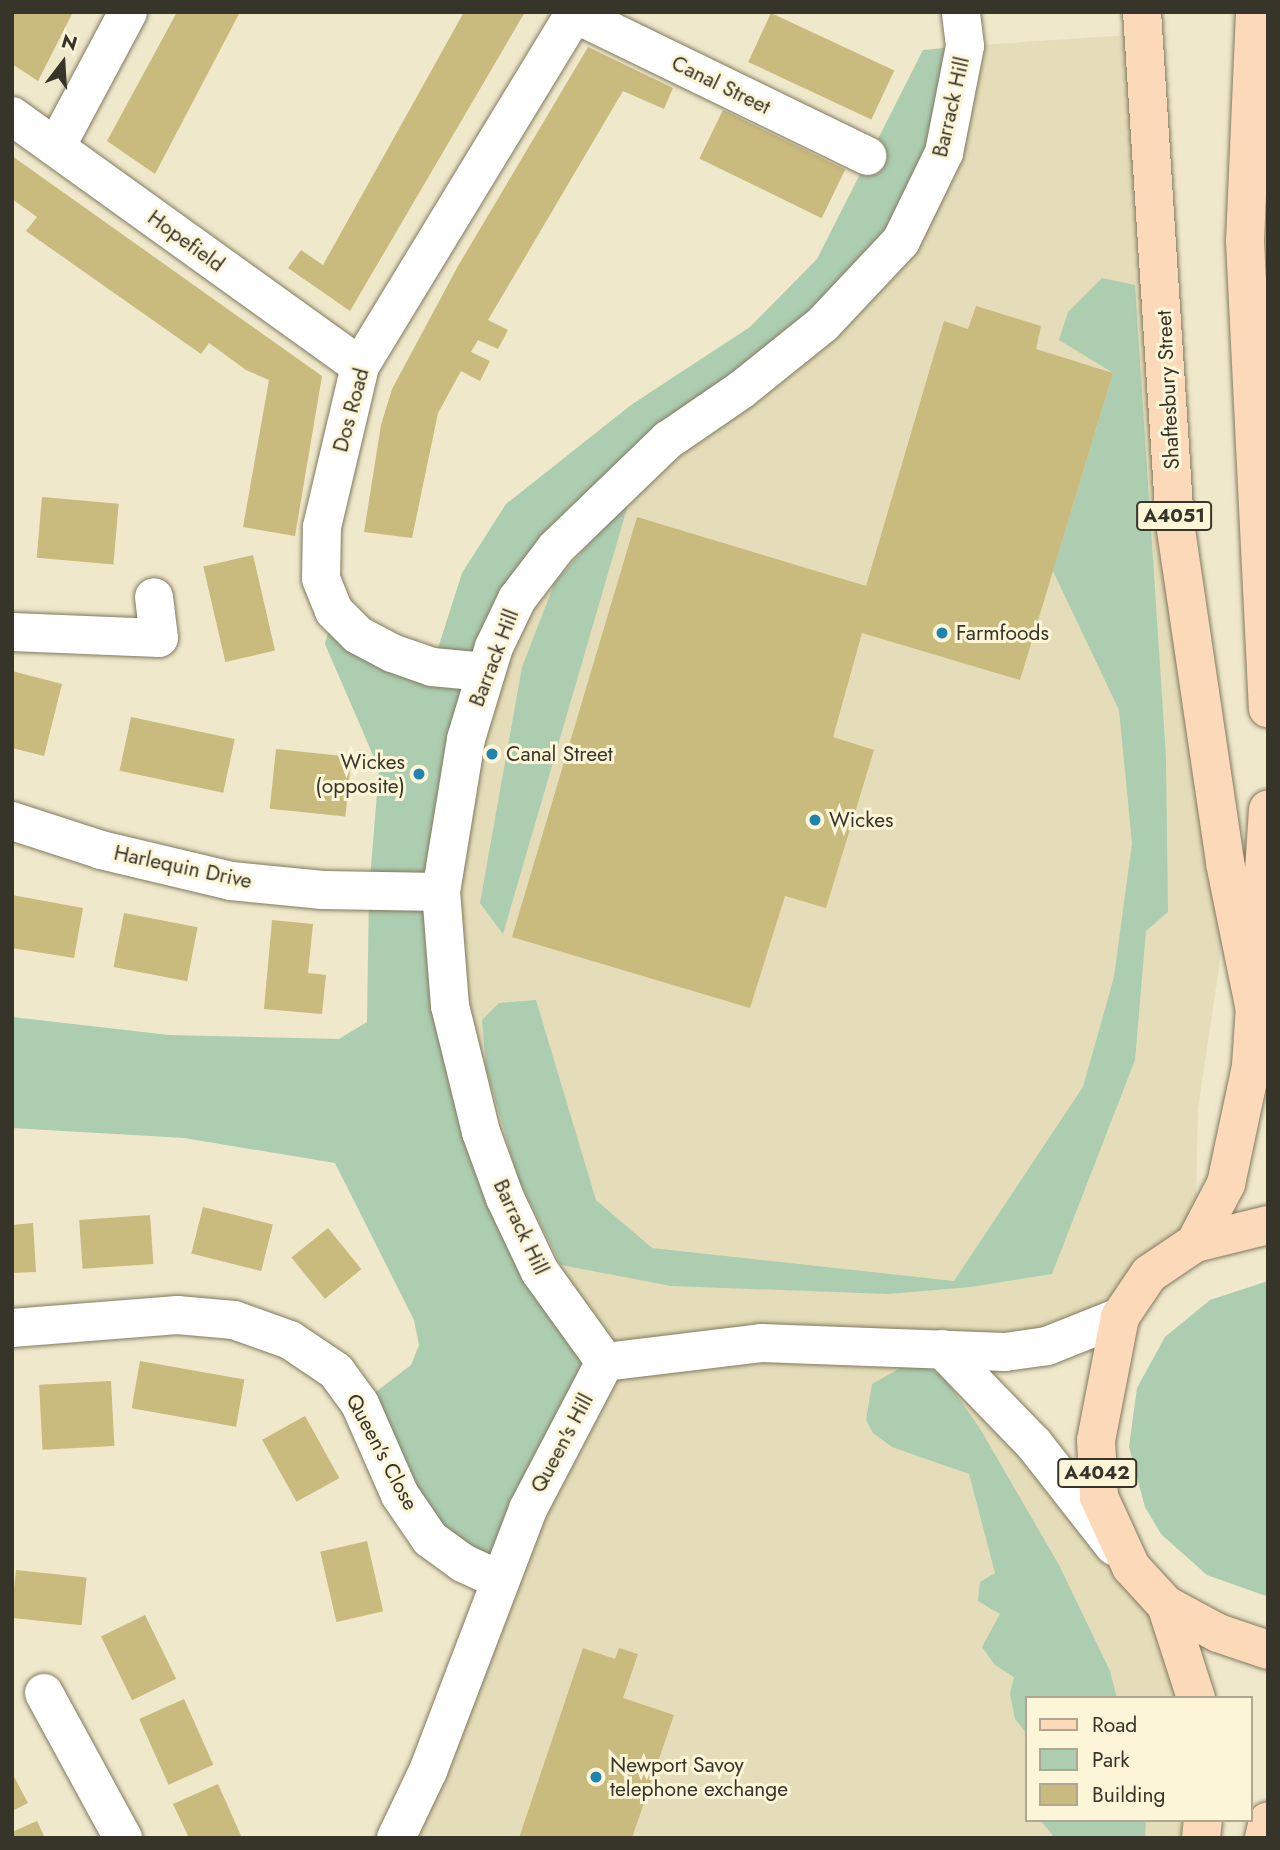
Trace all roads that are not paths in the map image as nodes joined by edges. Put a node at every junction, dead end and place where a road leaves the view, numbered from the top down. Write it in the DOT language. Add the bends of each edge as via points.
graph roads {
  1 [pos="128,12"];
  2 [pos="961,12"];
  3 [pos="1142,12"];
  4 [pos="1255,12"];
  5 [pos="575,13"];
  6 [pos="12,116"];
  7 [pos="56,147"];
  8 [pos="867,156"];
  9 [pos="360,366"];
  10 [pos="154,597"];
  11 [pos="12,632"];
  12 [pos="485,672"];
  13 [pos="1268,708"];
  14 [pos="1268,810"];
  15 [pos="12,821"];
  16 [pos="441,892"];
  17 [pos="1256,1015"];
  18 [pos="1268,1225"];
  19 [pos="1195,1243"];
  20 [pos="1120,1317"];
  21 [pos="12,1328"];
  22 [pos="942,1349"];
  23 [pos="605,1362"];
  24 [pos="1131,1567"];
  25 [pos="498,1579"];
  26 [pos="1166,1605"];
  27 [pos="1268,1650"];
  28 [pos="44,1693"];
  29 [pos="1196,1696"];
  30 [pos="1268,1821"];
  31 [pos="123,1838"];
  32 [pos="396,1838"];
  33 [pos="1264,1838"];
  1 -- 7 [label="street"];
  2 -- 12 [label="street, Barrack Hill" via="965,46 944,153 901,241 823,324 741,390 668,440 573,530 517,599"];
  3 -- 17 [label="main road, Shaftesbury Street / A4051" via="1175,523 1225,863"];
  4 -- 13 [label="main road" via="1245,241"];
  5 -- 8 [label="street, Canal Street"];
  5 -- 9 [label="street, Dos Road"];
  6 -- 7 [label="street, Hopefield"];
  7 -- 9 [label="street, Hopefield"];
  9 -- 12 [label="street, Dos Road" via="323,527 321,578 334,611 358,635 392,653 432,667"];
  10 -- 11 [label="street" via="159,638"];
  12 -- 16 [label="street, Barrack Hill" via="466,739"];
  14 -- 17 [label="main road, A4042"];
  15 -- 16 [label="street, Harlequin Drive" via="101,850 231,881 323,890"];
  16 -- 23 [label="street, Barrack Hill" via="450,1006 481,1132 505,1198 540,1272"];
  17 -- 19 [label="main road, A4042" via="1241,1126 1226,1184"];
  18 -- 19 [label="main road, A4042"];
  19 -- 20 [label="main road, A4042" via="1149,1275"];
  20 -- 22 [label="street" via="1046,1346 1005,1352"];
  20 -- 24 [label="main road, A4042" via="1096,1440 1099,1497"];
  21 -- 25 [label="street, Queen's Close" via="177,1315 234,1321 290,1340 336,1371 360,1404 400,1495 430,1539 463,1563"];
  22 -- 23 [label="street" via="761,1343"];
  22 -- 24 [label="street" via="1034,1444"];
  23 -- 25 [label="street, Queen's Hill" via="528,1509"];
  24 -- 26 [label="main road, A4042"];
  25 -- 32 [label="street, Queen's Hill" via="428,1771"];
  26 -- 27 [label="main road, A4042" via="1218,1633"];
  26 -- 29 [label="main road, A4042"];
  28 -- 31 [label="street"];
  30 -- 33 [label="main road"];
}
